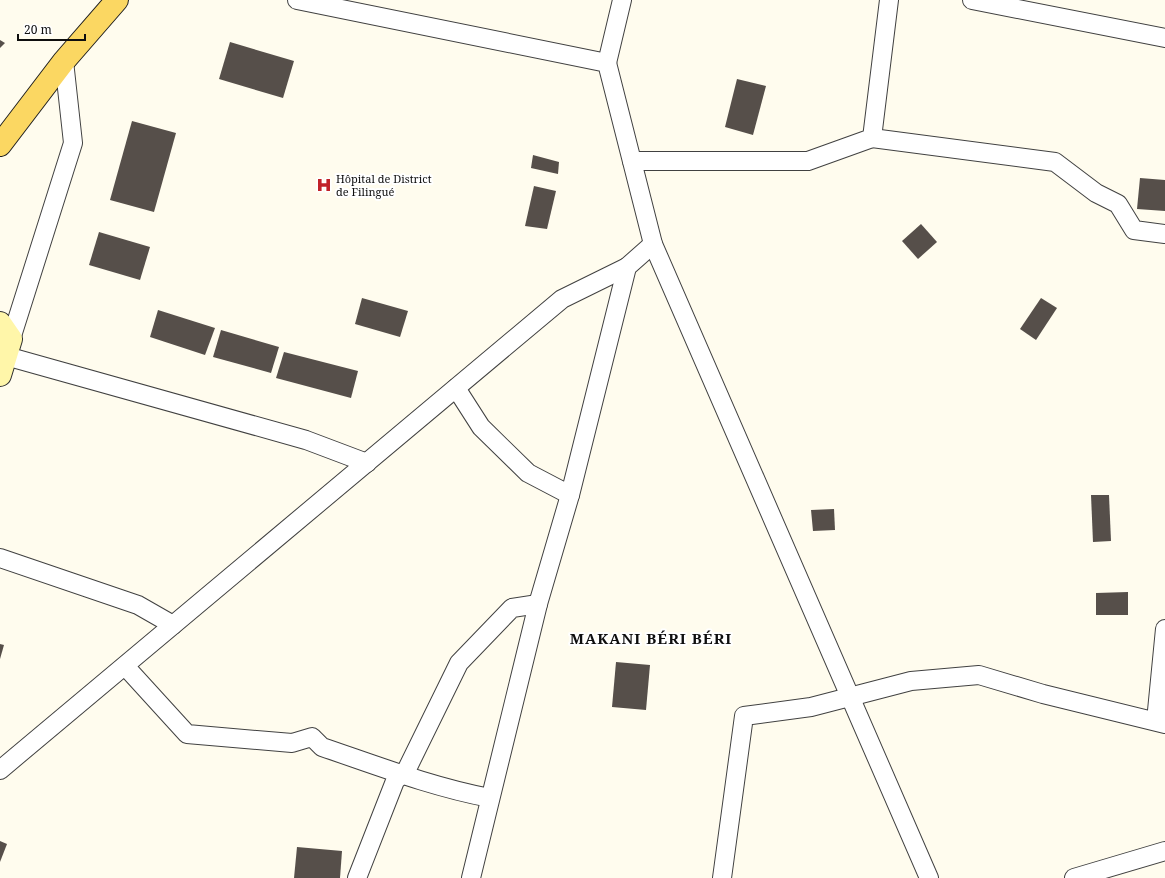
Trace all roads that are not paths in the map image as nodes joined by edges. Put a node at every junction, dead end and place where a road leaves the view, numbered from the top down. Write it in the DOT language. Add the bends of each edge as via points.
graph roads {
  1 [pos="117,0"];
  2 [pos="297,0"];
  3 [pos="622,0"];
  4 [pos="889,0"];
  5 [pos="972,0"];
  6 [pos="1165,38"];
  7 [pos="64,61"];
  8 [pos="608,63"];
  9 [pos="872,138"];
  10 [pos="0,145"];
  11 [pos="632,161"];
  12 [pos="1165,234"];
  13 [pos="653,244"];
  14 [pos="627,267"];
  15 [pos="4,348"];
  16 [pos="456,388"];
  17 [pos="367,463"];
  18 [pos="570,495"];
  19 [pos="0,558"];
  20 [pos="538,604"];
  21 [pos="173,625"];
  22 [pos="1165,629"];
  23 [pos="125,666"];
  24 [pos="850,696"];
  25 [pos="1160,722"];
  26 [pos="0,770"];
  27 [pos="402,775"];
  28 [pos="490,798"];
  29 [pos="1165,851"];
  30 [pos="357,878"];
  31 [pos="471,878"];
  32 [pos="722,878"];
  33 [pos="929,878"];
  34 [pos="1074,878"];
  1 -- 7 [label="main road"];
  2 -- 8 [label="street"];
  3 -- 8 [label="street"];
  4 -- 9 [label="street"];
  5 -- 6 [label="street"];
  7 -- 10 [label="main road"];
  7 -- 15 [label="street" via="74,143"];
  8 -- 11 [label="street"];
  9 -- 11 [label="street" via="808,161"];
  9 -- 12 [label="street" via="1056,162 1096,193 1118,204 1134,230"];
  11 -- 13 [label="street"];
  13 -- 14 [label="street"];
  13 -- 24 [label="street"];
  14 -- 16 [label="street" via="562,299"];
  14 -- 18 [label="street"];
  15 -- 17 [label="street" via="306,440"];
  16 -- 17 [label="street"];
  16 -- 18 [label="street" via="481,427 528,473"];
  17 -- 21 [label="street"];
  18 -- 20 [label="street"];
  19 -- 21 [label="street" via="138,604"];
  20 -- 27 [label="street" via="512,608 459,663 407,770"];
  20 -- 28 [label="street"];
  21 -- 23 [label="street"];
  22 -- 25 [label="street"];
  23 -- 26 [label="street"];
  23 -- 27 [label="street" via="187,734 292,744 312,737 322,747"];
  24 -- 25 [label="street" via="911,681 979,675 1043,694"];
  24 -- 32 [label="street" via="811,707 744,716"];
  24 -- 33 [label="street"];
  27 -- 28 [label="street" via="458,792"];
  27 -- 30 [label="street" via="396,781"];
  28 -- 31 [label="street"];
  29 -- 34 [label="street"];
}
